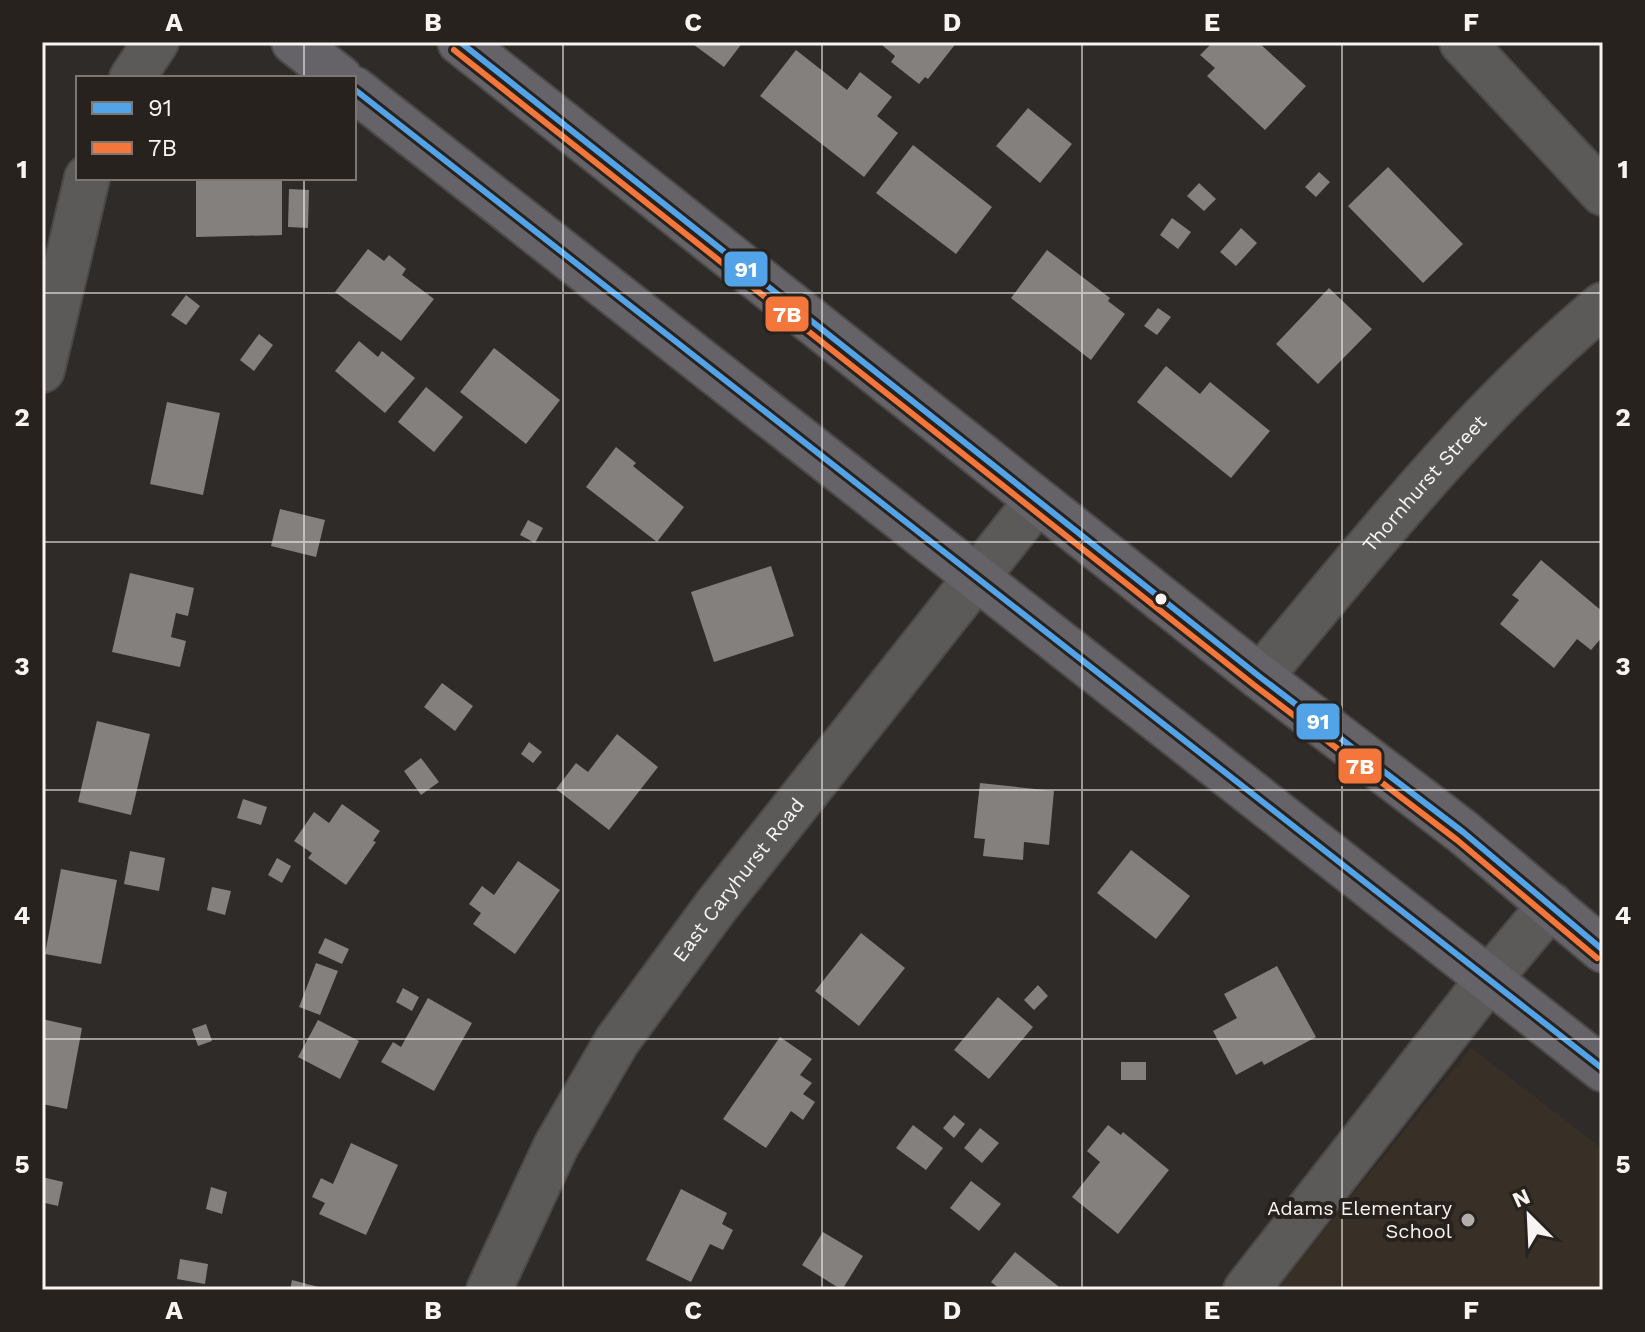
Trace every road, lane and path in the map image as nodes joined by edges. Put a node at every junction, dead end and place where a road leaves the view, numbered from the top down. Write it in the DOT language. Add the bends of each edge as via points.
graph roads {
  1 [pos="156,42"];
  2 [pos="294,42"];
  3 [pos="460,42"];
  4 [pos="1462,42"];
  5 [pos="133,76"];
  6 [pos="337,76"];
  7 [pos="356,91"];
  8 [pos="87,180"];
  9 [pos="1603,193"];
  10 [pos="1603,305"];
  11 [pos="42,370"];
  12 [pos="1037,501"];
  13 [pos="977,578"];
  14 [pos="1260,677"];
  15 [pos="1551,905"];
  16 [pos="1603,950"];
  17 [pos="1488,980"];
  18 [pos="1603,1069"];
  19 [pos="489,1290"];
  20 [pos="1246,1290"];
  1 -- 5 [label="street"];
  2 -- 6 [label="main road"];
  3 -- 12 [label="main road"];
  4 -- 9 [label="street"];
  7 -- 13 [label="main road"];
  8 -- 11 [label="street"];
  10 -- 14 [label="street, Thornhurst Street" via="1463,440"];
  12 -- 13 [label="street, East Caryhurst Road"];
  12 -- 14 [label="main road"];
  13 -- 17 [label="main road"];
  13 -- 19 [label="street, East Caryhurst Road" via="717,905 617,1041 556,1146"];
  14 -- 15 [label="main road"];
  15 -- 16 [label="main road"];
  15 -- 17 [label="street"];
  17 -- 18 [label="main road"];
  17 -- 20 [label="street"];
}
